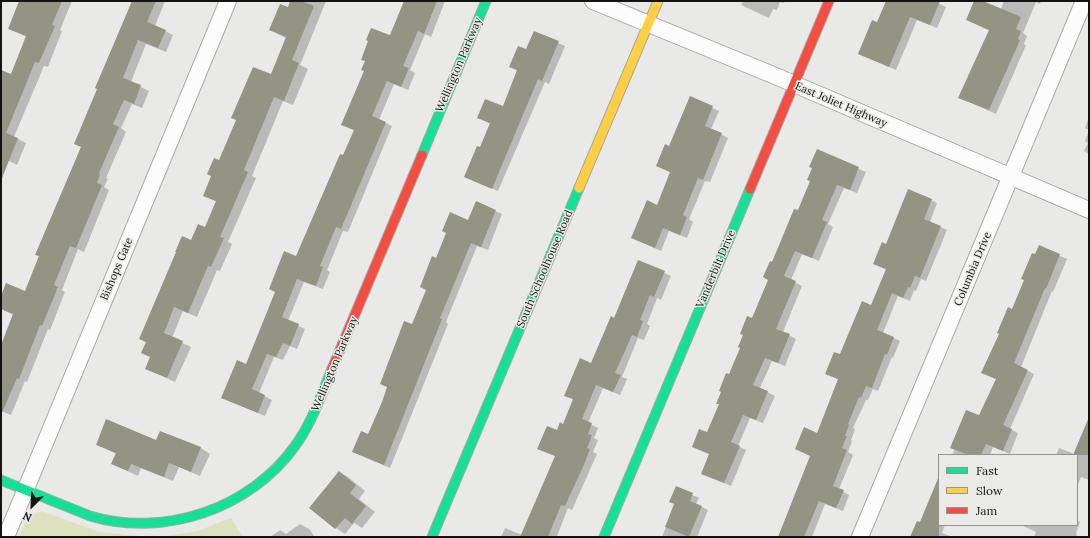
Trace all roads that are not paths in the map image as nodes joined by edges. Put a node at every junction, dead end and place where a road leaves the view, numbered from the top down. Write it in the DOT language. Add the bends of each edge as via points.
graph roads {
  1 [pos="228,1"];
  2 [pos="486,1"];
  3 [pos="593,1"];
  4 [pos="658,1"];
  5 [pos="829,1"];
  6 [pos="1084,1"];
  7 [pos="648,23"];
  8 [pos="793,84"];
  9 [pos="1011,177"];
  10 [pos="1089,210"];
  11 [pos="1,480"];
  12 [pos="25,490"];
  13 [pos="6,537"];
  14 [pos="432,537"];
  15 [pos="604,537"];
  16 [pos="860,537"];
  1 -- 12 [label="street, Bishops Gate"];
  2 -- 12 [label="street, Wellington Parkway" via="314,413 291,453 274,472 250,492 206,515 155,524 99,519"];
  3 -- 7 [label="street, East Joliet Highway"];
  4 -- 7 [label="street, South Schoolhouse Road"];
  5 -- 8 [label="street, Vanderbilt Drive"];
  6 -- 9 [label="street, Columbia Drive"];
  7 -- 8 [label="street, East Joliet Highway"];
  7 -- 14 [label="street, South Schoolhouse Road"];
  8 -- 9 [label="street, East Joliet Highway"];
  8 -- 15 [label="street, Vanderbilt Drive"];
  9 -- 10 [label="street, East Joliet Highway"];
  9 -- 16 [label="street, Columbia Drive"];
  11 -- 12 [label="street, Wellington Parkway"];
  12 -- 13 [label="street, Bishops Gate"];
}
